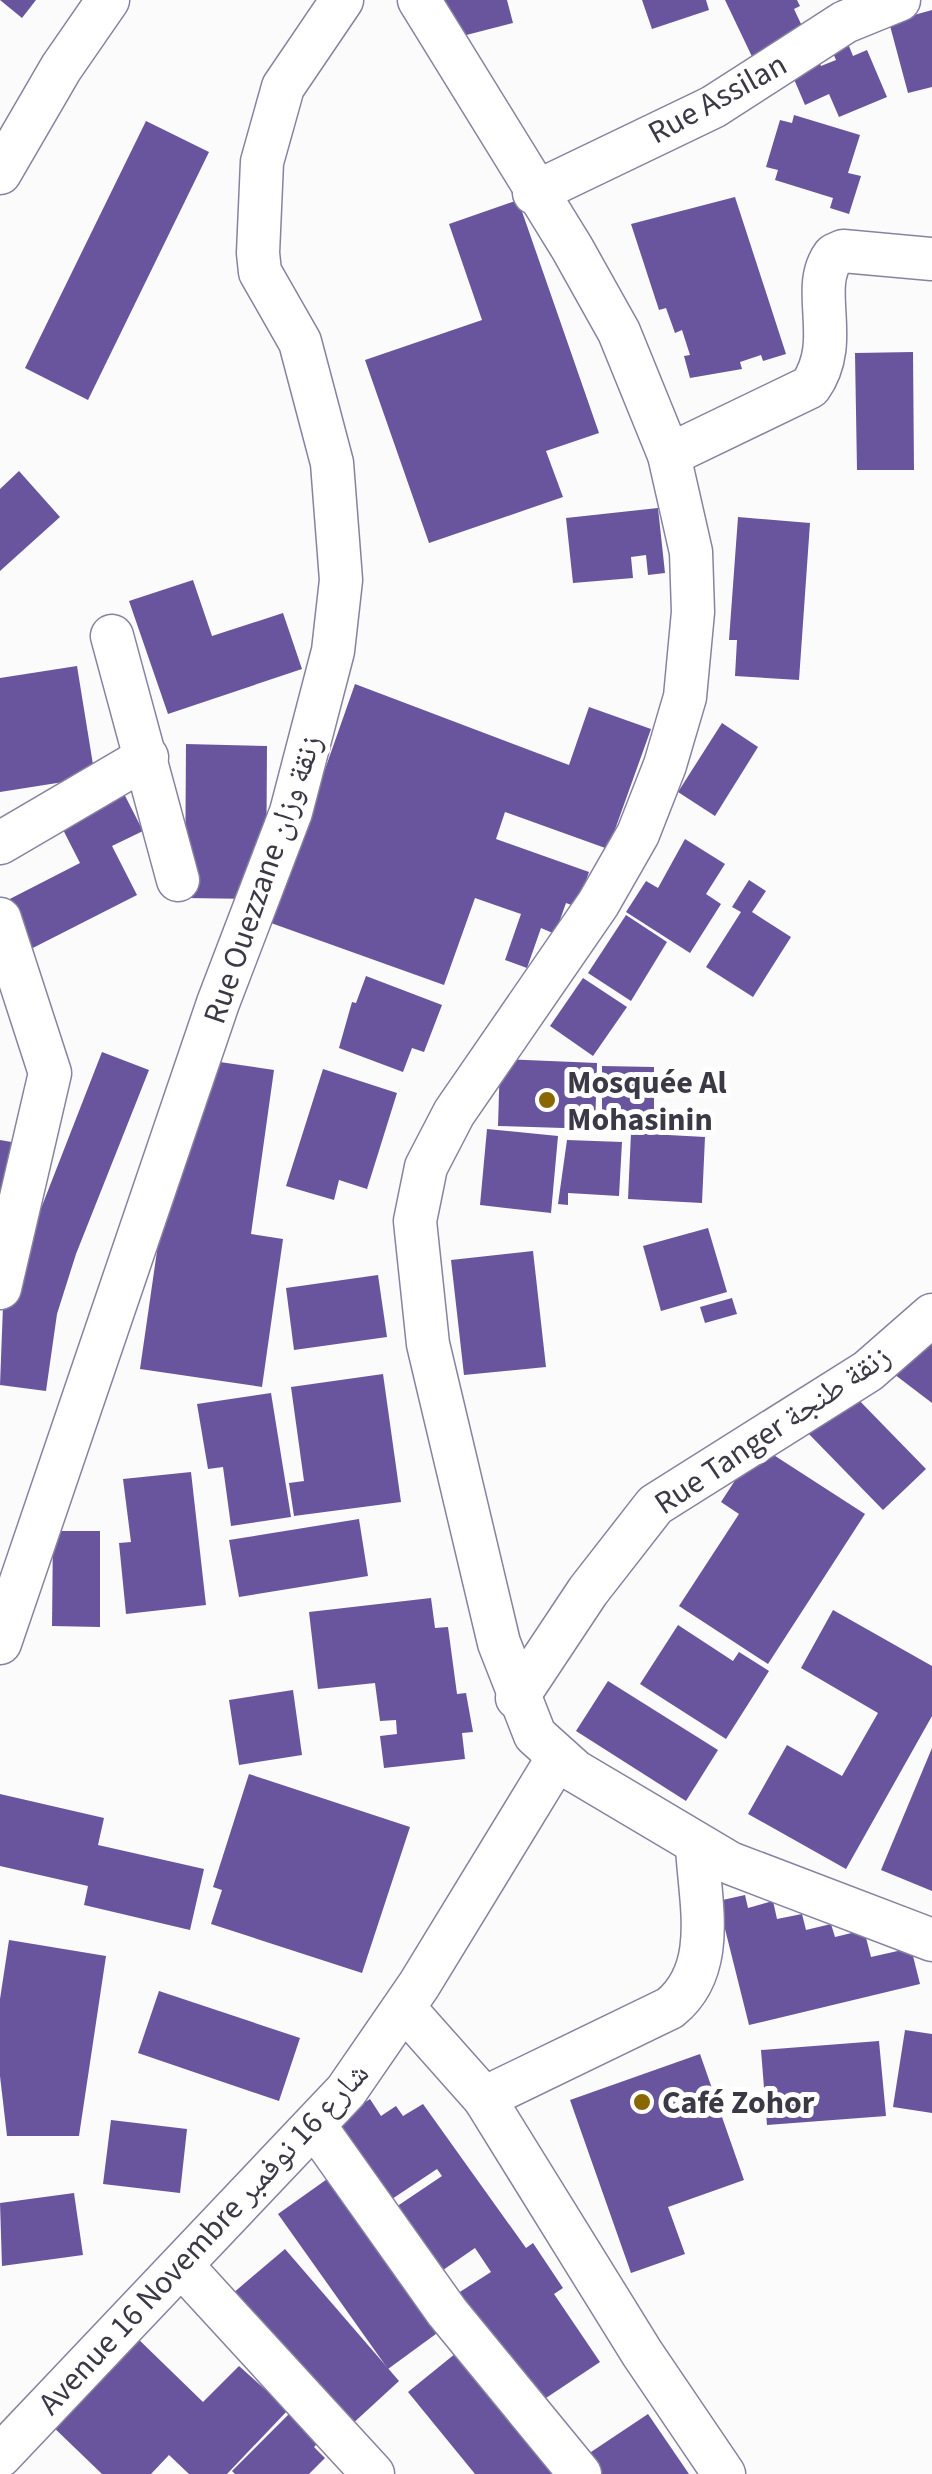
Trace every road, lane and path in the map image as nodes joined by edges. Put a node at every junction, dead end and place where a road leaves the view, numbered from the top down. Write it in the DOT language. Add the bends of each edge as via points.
graph roads {
  1 [pos="108,0"];
  2 [pos="342,0"];
  3 [pos="419,0"];
  4 [pos="899,0"];
  5 [pos="0,172"];
  6 [pos="534,192"];
  7 [pos="932,258"];
  8 [pos="669,454"];
  9 [pos="112,636"];
  10 [pos="146,757"];
  11 [pos="0,843"];
  12 [pos="178,880"];
  13 [pos="0,918"];
  14 [pos="0,1288"];
  15 [pos="932,1315"];
  16 [pos="0,1643"];
  17 [pos="517,1698"];
  18 [pos="558,1759"];
  19 [pos="698,1847"];
  20 [pos="932,1940"];
  21 [pos="404,2008"];
  22 [pos="484,2098"];
  23 [pos="315,2126"];
  24 [pos="183,2266"];
  25 [pos="0,2456"];
  26 [pos="373,2474"];
  27 [pos="580,2474"];
  28 [pos="724,2474"];
  1 -- 5 [label="street"];
  2 -- 16 [label="street, Rue Ouezzane زنقة وزان" via="283,88 262,162 258,253 260,272 300,342 332,462 341,580 333,651 291,812 218,1003"];
  3 -- 6 [label="street"];
  4 -- 6 [label="street, Rue Assilan" via="845,22 713,107"];
  6 -- 8 [label="street" via="618,332"];
  7 -- 8 [label="street" via="834,255 824,280 826,349 810,387"];
  8 -- 17 [label="street" via="691,552 694,612 684,697 666,766 598,904 454,1112 426,1167 415,1221 428,1344 451,1455"];
  9 -- 10 [label="street"];
  10 -- 11 [label="street"];
  10 -- 12 [label="street"];
  13 -- 14 [label="street" via="50,1074"];
  15 -- 17 [label="street, Rue Tanger زنقة طنجة" via="868,1371 655,1505"];
  17 -- 18 [label="street"];
  18 -- 19 [label="street"];
  18 -- 21 [label="street, Avenue 16 Novembre شارع 16 نوفمبر"];
  19 -- 20 [label="street"];
  19 -- 22 [label="street" via="702,1952 687,1994"];
  21 -- 22 [label="street"];
  21 -- 23 [label="street, Avenue 16 Novembre شارع 16 نوفمبر"];
  22 -- 28 [label="street"];
  23 -- 24 [label="street, Avenue 16 Novembre شارع 16 نوفمبر"];
  23 -- 27 [label="street" via="447,2312"];
  24 -- 25 [label="street, Avenue 16 Novembre شارع 16 نوفمبر"];
  24 -- 26 [label="street"];
}
